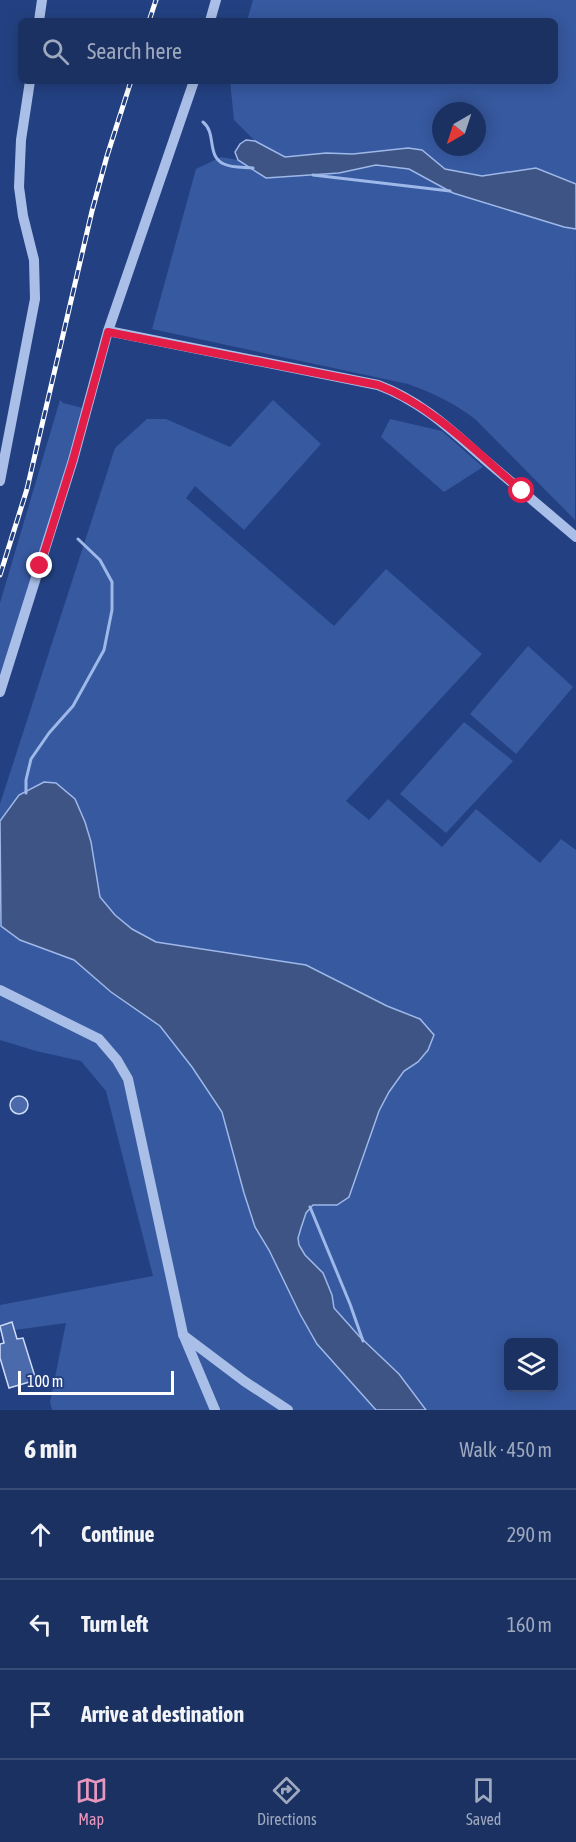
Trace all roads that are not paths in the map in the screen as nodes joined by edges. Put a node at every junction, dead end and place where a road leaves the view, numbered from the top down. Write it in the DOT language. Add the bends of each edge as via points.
graph roads {
  1 [pos="42,0"];
  2 [pos="216,0"];
  3 [pos="39,18"];
  4 [pos="211,18"];
  5 [pos="30,84"];
  6 [pos="193,84"];
  7 [pos="108,332"];
  8 [pos="0,481"];
  9 [pos="576,537"];
  10 [pos="0,692"];
  11 [pos="0,990"];
  12 [pos="183,1334"];
  13 [pos="215,1410"];
  14 [pos="288,1410"];
  1 -- 3 [label="street"];
  2 -- 4 [label="street"];
  5 -- 8 [label="street" via="19,186 34,260 35,299"];
  6 -- 7 [label="street"];
  7 -- 9 [label="street" via="378,385 399,393 443,424"];
  7 -- 10 [label="street" via="73,460"];
  11 -- 12 [label="street" via="99,1039 128,1079"];
  12 -- 13 [label="street"];
  12 -- 14 [label="street"];
}
